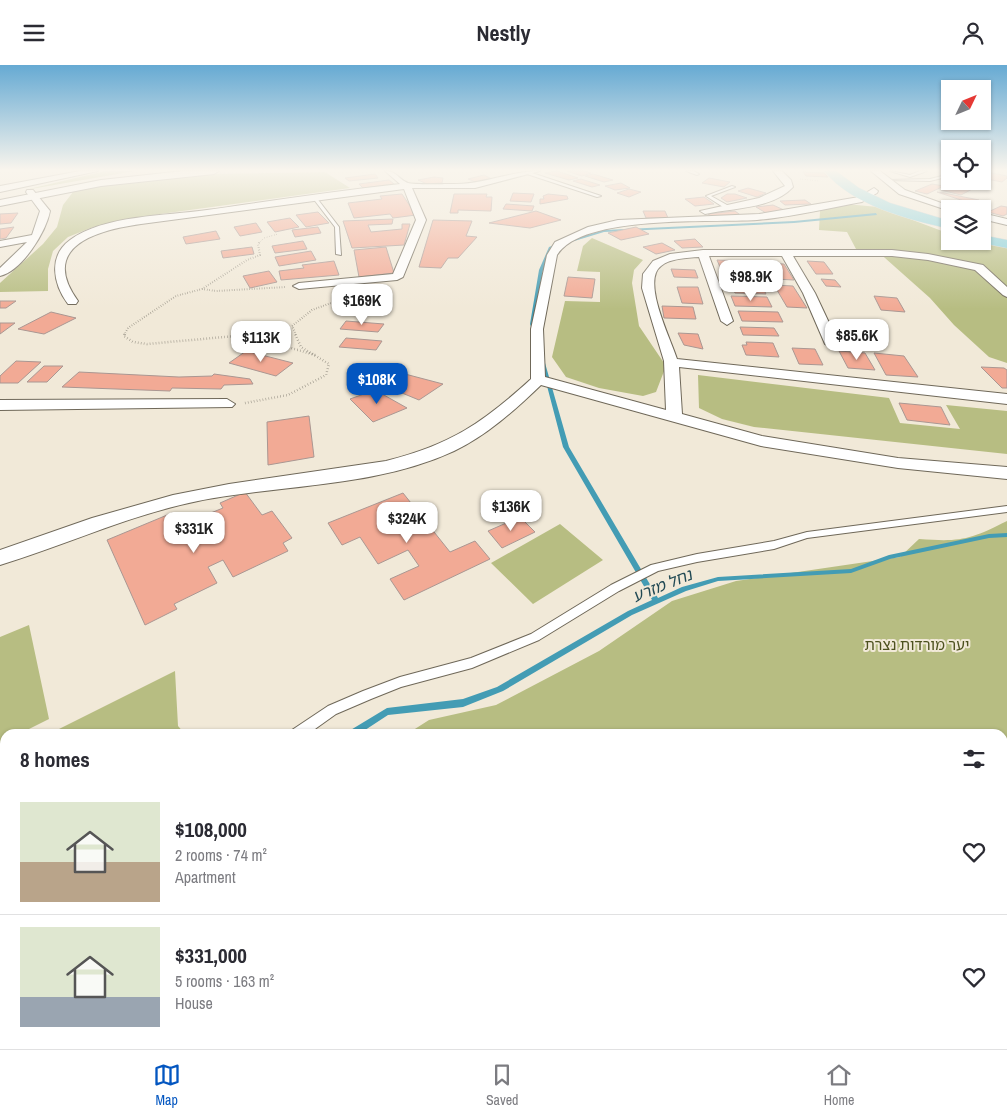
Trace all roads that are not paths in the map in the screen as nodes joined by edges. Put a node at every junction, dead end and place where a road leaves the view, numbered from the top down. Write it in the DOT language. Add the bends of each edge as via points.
graph roads {
  1 [pos="45,217"];
  2 [pos="177,217"];
  3 [pos="329,217"];
  4 [pos="420,217"];
  5 [pos="694,217"];
  6 [pos="759,217"];
  7 [pos="916,217"];
  8 [pos="923,217"];
  9 [pos="991,218"];
  10 [pos="693,221"];
  11 [pos="1007,221"];
  12 [pos="941,222"];
  13 [pos="941,227"];
  14 [pos="991,229"];
  15 [pos="1007,233"];
  16 [pos="991,235"];
  17 [pos="36,237"];
  18 [pos="1007,239"];
  19 [pos="991,241"];
  20 [pos="0,244"];
  21 [pos="1007,244"];
  22 [pos="785,252"];
  23 [pos="702,253"];
  24 [pos="339,254"];
  25 [pos="0,273"];
  26 [pos="299,286"];
  27 [pos="1007,293"];
  28 [pos="72,301"];
  29 [pos="727,321"];
  30 [pos="832,343"];
  31 [pos="671,362"];
  32 [pos="538,380"];
  33 [pos="1007,399"];
  34 [pos="227,404"];
  35 [pos="0,405"];
  36 [pos="674,418"];
  37 [pos="1007,473"];
  38 [pos="1007,509"];
  39 [pos="0,558"];
  40 [pos="304,729"];
  1 -- 17 [label="street"];
  2 -- 28 [label="street" via="94,232 74,241 59,262 63,292"];
  3 -- 24 [label="lane" via="337,227"];
  4 -- 26 [label="street" via="397,277"];
  5 -- 10 [label="street"];
  6 -- 10 [label="street"];
  7 -- 13 [label="highway"];
  8 -- 12 [label="highway"];
  9 -- 11 [label="street"];
  10 -- 32 [label="street" via="618,223 591,229 559,244 552,255 538,329"];
  14 -- 15 [label="highway"];
  16 -- 18 [label="highway"];
  17 -- 20 [label="street"];
  17 -- 25 [label="street"];
  19 -- 21 [label="highway"];
  22 -- 23 [label="street"];
  22 -- 27 [label="street" via="892,253 928,257 979,267"];
  22 -- 30 [label="street" via="809,293"];
  23 -- 29 [label="street"];
  23 -- 31 [label="street" via="660,260 647,277 647,294"];
  31 -- 33 [label="street"];
  31 -- 36 [label="street"];
  32 -- 36 [label="street"];
  32 -- 39 [label="street" via="510,405 449,447 401,464 353,475 286,481 148,505"];
  34 -- 35 [label="street"];
  36 -- 37 [label="street" via="761,441 888,462"];
  38 -- 40 [label="lane" via="807,535 774,545 655,567 535,637 472,663 367,695 332,710"];
}
